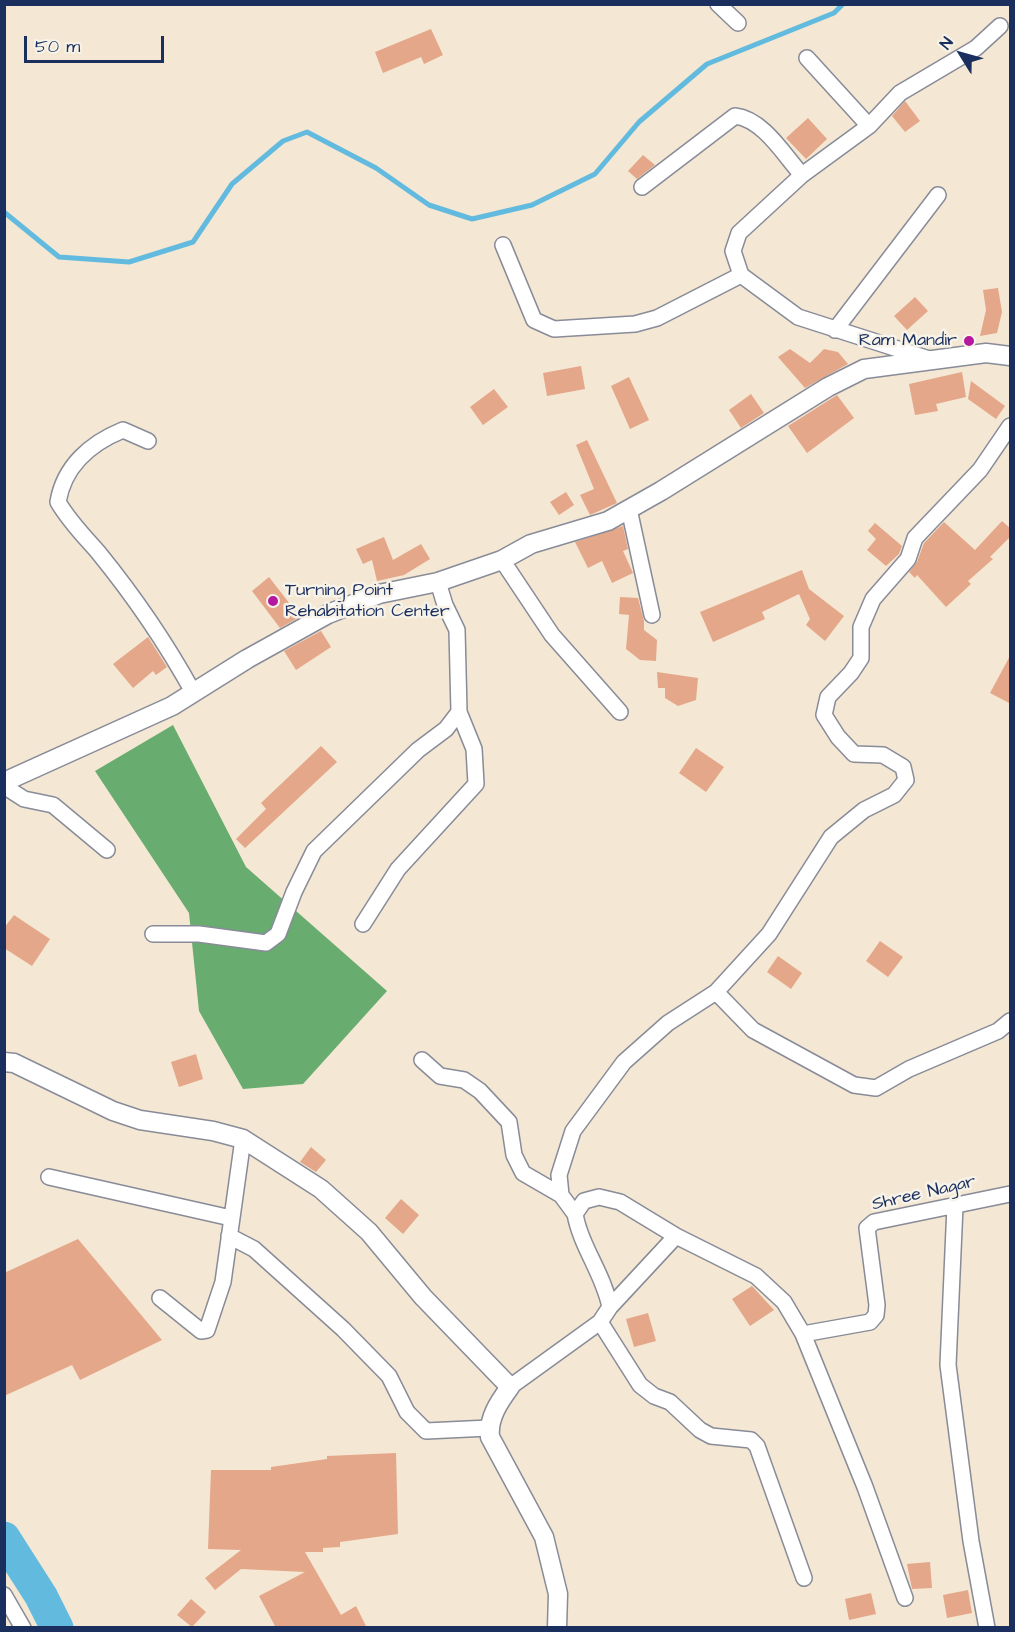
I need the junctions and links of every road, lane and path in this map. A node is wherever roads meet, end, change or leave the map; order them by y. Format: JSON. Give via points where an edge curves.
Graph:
{"nodes":[{"id":1,"x":718,"y":4,"type":"edge"},
{"id":2,"x":738,"y":23,"type":"dead end"},
{"id":3,"x":1000,"y":26,"type":"dead end"},
{"id":4,"x":807,"y":58,"type":"dead end"},
{"id":5,"x":869,"y":126,"type":"junction"},
{"id":6,"x":802,"y":175,"type":"junction"},
{"id":7,"x":642,"y":187,"type":"dead end"},
{"id":8,"x":938,"y":195,"type":"dead end"},
{"id":9,"x":503,"y":245,"type":"dead end"},
{"id":10,"x":741,"y":275,"type":"junction"},
{"id":11,"x":835,"y":330,"type":"junction"},
{"id":12,"x":1011,"y":356,"type":"edge"},
{"id":13,"x":929,"y":359,"type":"junction"},
{"id":14,"x":1011,"y":426,"type":"edge"},
{"id":15,"x":148,"y":441,"type":"dead end"},
{"id":16,"x":629,"y":509,"type":"junction"},
{"id":17,"x":502,"y":560,"type":"junction"},
{"id":18,"x":438,"y":582,"type":"junction"},
{"id":19,"x":652,"y":615,"type":"dead end"},
{"id":20,"x":193,"y":692,"type":"junction"},
{"id":21,"x":459,"y":712,"type":"junction"},
{"id":22,"x":620,"y":712,"type":"dead end"},
{"id":23,"x":4,"y":784,"type":"edge"},
{"id":24,"x":107,"y":850,"type":"dead end"},
{"id":25,"x":363,"y":924,"type":"dead end"},
{"id":26,"x":153,"y":934,"type":"dead end"},
{"id":27,"x":716,"y":992,"type":"junction"},
{"id":28,"x":1011,"y":1021,"type":"edge"},
{"id":29,"x":422,"y":1060,"type":"dead end"},
{"id":30,"x":4,"y":1062,"type":"edge"},
{"id":31,"x":243,"y":1139,"type":"junction"},
{"id":32,"x":49,"y":1177,"type":"dead end"},
{"id":33,"x":1011,"y":1194,"type":"edge"},
{"id":34,"x":561,"y":1195,"type":"junction"},
{"id":35,"x":955,"y":1206,"type":"junction"},
{"id":36,"x":575,"y":1214,"type":"junction"},
{"id":37,"x":231,"y":1218,"type":"junction"},
{"id":38,"x":229,"y":1236,"type":"junction"},
{"id":39,"x":676,"y":1236,"type":"junction"},
{"id":40,"x":160,"y":1298,"type":"dead end"},
{"id":41,"x":610,"y":1307,"type":"junction"},
{"id":42,"x":600,"y":1322,"type":"junction"},
{"id":43,"x":803,"y":1334,"type":"junction"},
{"id":44,"x":510,"y":1387,"type":"junction"},
{"id":45,"x":489,"y":1428,"type":"junction"},
{"id":46,"x":804,"y":1578,"type":"dead end"},
{"id":47,"x":4,"y":1595,"type":"edge"},
{"id":48,"x":905,"y":1598,"type":"dead end"},
{"id":49,"x":23,"y":1628,"type":"edge"},
{"id":50,"x":557,"y":1628,"type":"edge"},
{"id":51,"x":987,"y":1628,"type":"edge"}],
"edges":[{"from":1,"to":2,"type":"street"},
{"from":3,"to":5,"type":"street","via":[[976,48],[900,93]]},
{"from":4,"to":5,"type":"street"},
{"from":5,"to":6,"type":"street"},
{"from":6,"to":7,"type":"street","via":[[762,130],[745,117],[735,116]]},
{"from":6,"to":10,"type":"street","via":[[739,233],[733,251]]},
{"from":8,"to":11,"type":"street"},
{"from":9,"to":10,"type":"street","via":[[534,320],[554,329],[604,327],[657,318]]},
{"from":10,"to":11,"type":"street","via":[[798,317]]},
{"from":11,"to":13,"type":"street"},
{"from":12,"to":13,"type":"street","via":[[986,353]]},
{"from":13,"to":16,"type":"street","via":[[864,369]]},
{"from":14,"to":27,"type":"street","via":[[980,470],[915,538],[908,559],[873,599],[861,627],[861,658],[828,697],[824,716],[838,737],[854,754],[883,755],[903,766],[906,780],[894,795],[864,810],[831,837],[769,934]]},
{"from":15,"to":20,"type":"street","via":[[123,430],[101,439],[80,457],[60,486],[58,502],[170,651]]},
{"from":16,"to":17,"type":"street","via":[[608,521],[531,544]]},
{"from":16,"to":19,"type":"street"},
{"from":17,"to":18,"type":"street"},
{"from":17,"to":22,"type":"street","via":[[552,635]]},
{"from":18,"to":20,"type":"street","via":[[379,594],[328,614]]},
{"from":18,"to":21,"type":"street","via":[[457,630]]},
{"from":20,"to":23,"type":"street","via":[[172,706]]},
{"from":21,"to":25,"type":"street","via":[[474,749],[476,783],[398,869]]},
{"from":21,"to":26,"type":"street","via":[[446,729],[418,750],[314,851],[278,934],[266,943],[199,934]]},
{"from":23,"to":24,"type":"street","via":[[24,799],[53,805]]},
{"from":27,"to":28,"type":"street","via":[[753,1030],[854,1085],[876,1088],[998,1031]]},
{"from":27,"to":34,"type":"street","via":[[668,1023],[624,1062],[573,1131],[559,1175]]},
{"from":29,"to":34,"type":"street","via":[[440,1076],[464,1080],[480,1091],[509,1122],[514,1155],[523,1173]]},
{"from":30,"to":31,"type":"street","via":[[15,1063],[113,1111],[140,1120]]},
{"from":31,"to":37,"type":"street"},
{"from":31,"to":44,"type":"street","via":[[321,1189],[369,1232],[423,1297]]},
{"from":32,"to":37,"type":"street"},
{"from":33,"to":35,"type":"street","name":"Shree Nagar"},
{"from":34,"to":36,"type":"street"},
{"from":35,"to":43,"type":"street","name":"Shree Nagar","via":[[874,1222],[867,1228],[876,1315],[870,1322]]},
{"from":35,"to":51,"type":"street","via":[[948,1365],[971,1541]]},
{"from":36,"to":39,"type":"street","via":[[584,1201],[599,1197],[620,1202]]},
{"from":36,"to":41,"type":"street","via":[[579,1236],[606,1287]]},
{"from":37,"to":38,"type":"street"},
{"from":38,"to":40,"type":"street","via":[[223,1282],[207,1330],[201,1331]]},
{"from":38,"to":45,"type":"street","via":[[254,1249],[343,1329],[389,1376],[407,1412],[426,1431]]},
{"from":39,"to":41,"type":"street"},
{"from":39,"to":43,"type":"street","via":[[756,1276],[783,1302]]},
{"from":41,"to":42,"type":"street"},
{"from":42,"to":44,"type":"street"},
{"from":42,"to":46,"type":"street","via":[[640,1385],[670,1402],[711,1436],[751,1440],[757,1446]]},
{"from":43,"to":48,"type":"street","via":[[865,1486]]},
{"from":44,"to":45,"type":"street"},
{"from":45,"to":50,"type":"street","via":[[502,1463],[522,1492],[544,1538],[558,1594]]},
{"from":47,"to":49,"type":"street"}]}
